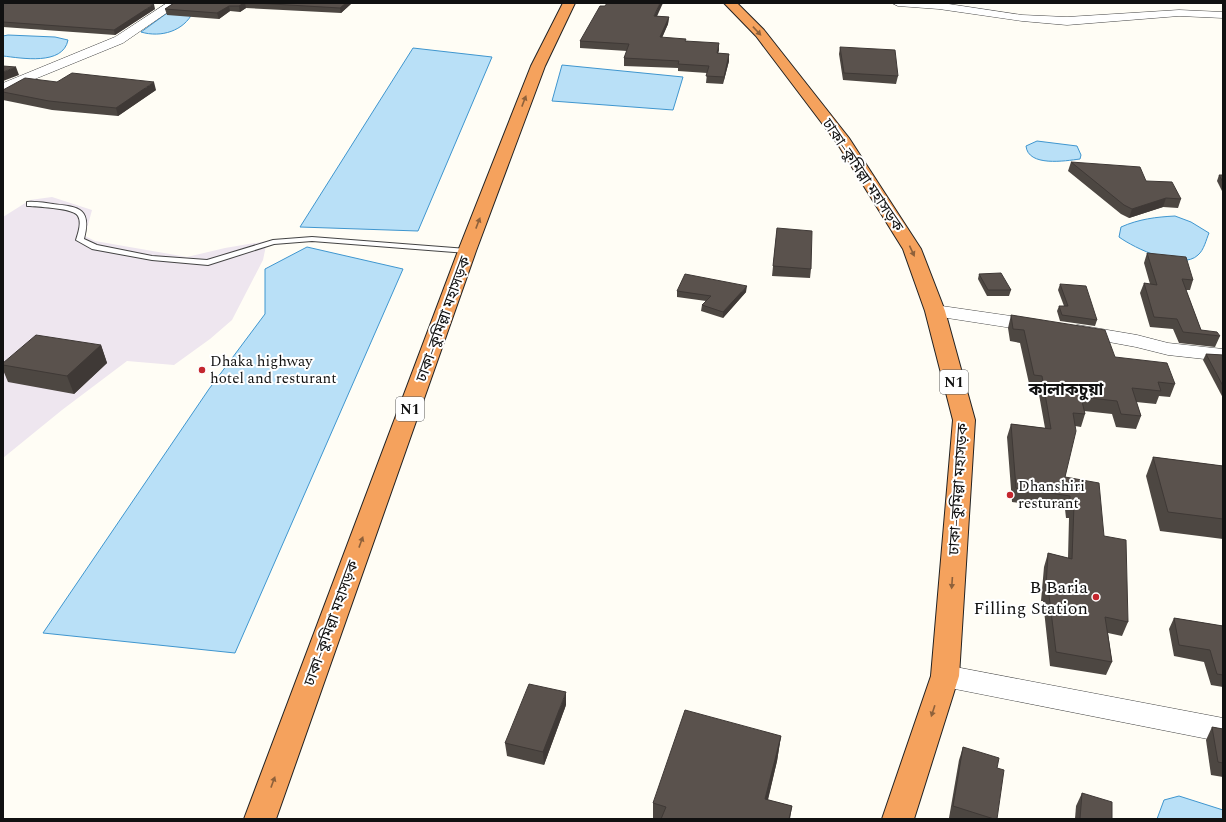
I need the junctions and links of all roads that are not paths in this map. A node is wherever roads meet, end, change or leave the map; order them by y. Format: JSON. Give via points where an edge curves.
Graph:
{"nodes":[{"id":1,"x":175,"y":3,"type":"edge"},
{"id":2,"x":569,"y":3,"type":"edge"},
{"id":3,"x":730,"y":3,"type":"edge"},
{"id":4,"x":898,"y":3,"type":"edge"},
{"id":5,"x":1223,"y":15,"type":"edge"},
{"id":6,"x":3,"y":88,"type":"edge"},
{"id":7,"x":30,"y":204,"type":"dead end"},
{"id":8,"x":468,"y":251,"type":"junction"},
{"id":9,"x":935,"y":311,"type":"junction"},
{"id":10,"x":1223,"y":355,"type":"edge"},
{"id":11,"x":945,"y":676,"type":"junction"},
{"id":12,"x":1223,"y":730,"type":"edge"},
{"id":13,"x":260,"y":819,"type":"edge"},
{"id":14,"x":898,"y":819,"type":"edge"}],
"edges":[{"from":1,"to":6,"type":"street","via":[[119,40]]},
{"from":8,"to":2,"type":"highway","name":"ঢাকা–কুমিল্লা মহাসড়ক","number":"N1","one_way":true,"via":[[538,66]]},
{"from":3,"to":9,"type":"highway","name":"ঢাকা–কুমিল্লা মহাসড়ক","number":"N1","one_way":true,"via":[[760,33],[844,141],[912,249]]},
{"from":4,"to":5,"type":"street","via":[[1067,21],[1179,13]]},
{"from":7,"to":8,"type":"lane","via":[[75,209],[82,215],[84,225],[80,240],[95,247],[152,258],[208,263],[273,242],[312,240]]},
{"from":13,"to":8,"type":"highway","name":"ঢাকা–কুমিল্লা মহাসড়ক","number":"N1","one_way":true},
{"from":9,"to":10,"type":"street","via":[[1130,339],[1168,349]]},
{"from":9,"to":11,"type":"highway","name":"ঢাকা–কুমিল্লা মহাসড়ক","number":"N1","one_way":true,"via":[[964,420]]},
{"from":11,"to":12,"type":"street"},
{"from":11,"to":14,"type":"highway","name":"ঢাকা–কুমিল্লা মহাসড়ক","number":"N1","one_way":true}]}
